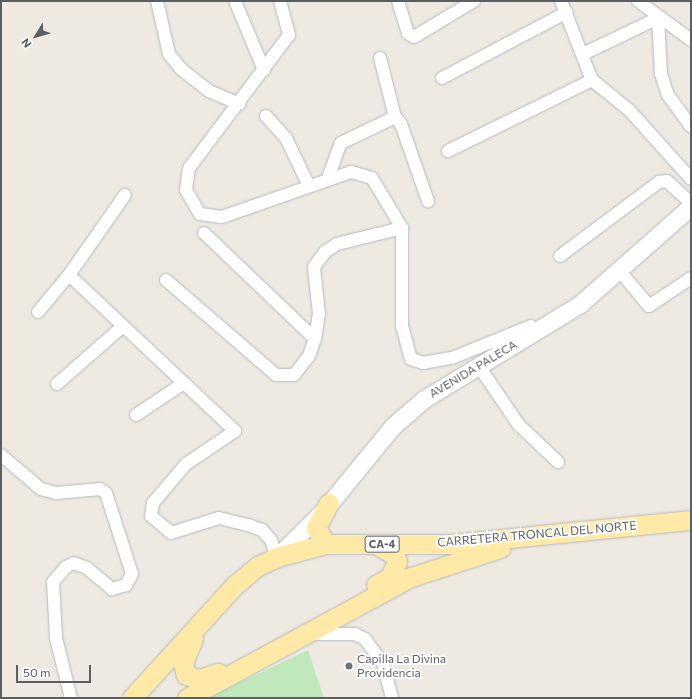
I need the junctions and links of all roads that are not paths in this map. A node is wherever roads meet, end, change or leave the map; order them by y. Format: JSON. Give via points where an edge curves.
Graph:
{"nodes":[{"id":1,"x":156,"y":1,"type":"edge"},
{"id":2,"x":235,"y":1,"type":"edge"},
{"id":3,"x":280,"y":1,"type":"edge"},
{"id":4,"x":398,"y":1,"type":"edge"},
{"id":5,"x":474,"y":1,"type":"edge"},
{"id":6,"x":638,"y":1,"type":"edge"},
{"id":7,"x":564,"y":6,"type":"edge"},
{"id":8,"x":658,"y":18,"type":"junction"},
{"id":9,"x":691,"y":40,"type":"edge"},
{"id":10,"x":583,"y":54,"type":"junction"},
{"id":11,"x":380,"y":58,"type":"dead end"},
{"id":12,"x":264,"y":70,"type":"junction"},
{"id":13,"x":442,"y":78,"type":"dead end"},
{"id":14,"x":592,"y":80,"type":"junction"},
{"id":15,"x":239,"y":104,"type":"junction"},
{"id":16,"x":266,"y":116,"type":"dead end"},
{"id":17,"x":395,"y":117,"type":"junction"},
{"id":18,"x":691,"y":127,"type":"edge"},
{"id":19,"x":448,"y":151,"type":"dead end"},
{"id":20,"x":328,"y":178,"type":"junction"},
{"id":21,"x":691,"y":179,"type":"edge"},
{"id":22,"x":309,"y":186,"type":"junction"},
{"id":23,"x":125,"y":195,"type":"dead end"},
{"id":24,"x":428,"y":202,"type":"dead end"},
{"id":25,"x":691,"y":205,"type":"edge"},
{"id":26,"x":402,"y":228,"type":"junction"},
{"id":27,"x":204,"y":233,"type":"dead end"},
{"id":28,"x":560,"y":256,"type":"dead end"},
{"id":29,"x":619,"y":270,"type":"junction"},
{"id":30,"x":68,"y":275,"type":"junction"},
{"id":31,"x":691,"y":278,"type":"edge"},
{"id":32,"x":166,"y":280,"type":"dead end"},
{"id":33,"x":580,"y":304,"type":"junction"},
{"id":34,"x":38,"y":312,"type":"dead end"},
{"id":35,"x":123,"y":326,"type":"junction"},
{"id":36,"x":315,"y":339,"type":"junction"},
{"id":37,"x":478,"y":365,"type":"junction"},
{"id":38,"x":184,"y":383,"type":"junction"},
{"id":39,"x":57,"y":384,"type":"dead end"},
{"id":40,"x":136,"y":415,"type":"dead end"},
{"id":41,"x":1,"y":455,"type":"edge"},
{"id":42,"x":558,"y":462,"type":"dead end"},
{"id":43,"x":329,"y":504,"type":"junction"},
{"id":44,"x":691,"y":520,"type":"edge"},
{"id":45,"x":691,"y":531,"type":"edge"},
{"id":46,"x":326,"y":544,"type":"junction"},
{"id":47,"x":374,"y":544,"type":"junction"},
{"id":48,"x":277,"y":557,"type":"junction"},
{"id":49,"x":198,"y":626,"type":"junction"},
{"id":50,"x":299,"y":635,"type":"junction"},
{"id":51,"x":269,"y":650,"type":"junction"},
{"id":52,"x":247,"y":664,"type":"junction"},
{"id":53,"x":71,"y":698,"type":"edge"},
{"id":54,"x":132,"y":698,"type":"edge"},
{"id":55,"x":187,"y":698,"type":"edge"},
{"id":56,"x":392,"y":698,"type":"edge"}],
"edges":[{"from":1,"to":15,"type":"street","via":[[169,54],[181,69],[197,83]]},
{"from":2,"to":12,"type":"street","via":[[247,38]]},
{"from":3,"to":12,"type":"street","via":[[289,35]]},
{"from":4,"to":5,"type":"street","via":[[408,33],[414,37]]},
{"from":6,"to":8,"type":"street"},
{"from":7,"to":10,"type":"street"},
{"from":7,"to":13,"type":"street"},
{"from":8,"to":9,"type":"street"},
{"from":8,"to":10,"type":"street"},
{"from":8,"to":18,"type":"street","via":[[661,74],[668,95]]},
{"from":10,"to":14,"type":"street"},
{"from":11,"to":17,"type":"street"},
{"from":12,"to":15,"type":"street"},
{"from":14,"to":19,"type":"street"},
{"from":14,"to":21,"type":"street","via":[[630,111]]},
{"from":15,"to":22,"type":"street","via":[[189,168],[186,190],[200,214],[222,217]]},
{"from":16,"to":22,"type":"street","via":[[286,138]]},
{"from":17,"to":20,"type":"street","via":[[341,142]]},
{"from":17,"to":24,"type":"street","via":[[401,124]]},
{"from":20,"to":22,"type":"street"},
{"from":20,"to":26,"type":"street","via":[[350,172],[372,178]]},
{"from":23,"to":30,"type":"street"},
{"from":25,"to":28,"type":"street","via":[[667,180],[659,182]]},
{"from":25,"to":29,"type":"main road","name":"AVENIDA PALECA"},
{"from":26,"to":33,"type":"street","via":[[402,326],[411,359],[423,363],[452,358]]},
{"from":26,"to":36,"type":"street","via":[[337,244],[325,252],[314,267],[319,314]]},
{"from":27,"to":36,"type":"street"},
{"from":29,"to":31,"type":"street","via":[[649,306]]},
{"from":29,"to":33,"type":"main road","name":"AVENIDA PALECA"},
{"from":30,"to":34,"type":"street"},
{"from":30,"to":35,"type":"street"},
{"from":32,"to":36,"type":"street","via":[[276,375],[294,375],[309,356]]},
{"from":33,"to":37,"type":"main road","name":"AVENIDA PALECA"},
{"from":35,"to":38,"type":"street"},
{"from":35,"to":39,"type":"street"},
{"from":37,"to":42,"type":"street","via":[[519,425]]},
{"from":37,"to":43,"type":"main road","name":"AVENIDA PALECA","via":[[424,398],[393,426]]},
{"from":38,"to":40,"type":"street"},
{"from":38,"to":48,"type":"street","via":[[236,430],[186,464],[153,503],[151,516],[171,533],[219,518],[248,525],[262,530],[271,540]]},
{"from":41,"to":53,"type":"street","via":[[41,489],[56,493],[100,489],[106,493],[132,574],[126,585],[112,589],[87,568],[74,563],[66,567],[53,582],[56,638]]},
{"from":43,"to":46,"type":"main road","via":[[316,528]]},
{"from":43,"to":48,"type":"main road","name":"AVENIDA PALECA"},
{"from":44,"to":47,"type":"main road","name":"CARRETERA TRONCAL DEL NORTE","number":"CA-4","via":[[450,544]]},
{"from":45,"to":50,"type":"main road","name":"CARRETERA TRONCAL DEL NORTE","via":[[561,540],[468,556],[411,577]]},
{"from":46,"to":47,"type":"main road","name":"CARRETERA TRONCAL DEL NORTE","number":"CA-4"},
{"from":46,"to":48,"type":"main road","name":"CARRETERA TRONCAL DEL NORTE","number":"CA-4"},
{"from":47,"to":51,"type":"main road","via":[[395,555],[396,567],[390,577],[314,620]]},
{"from":48,"to":49,"type":"main road","name":"CARRETERA TRONCAL DEL NORTE","number":"CA-4","via":[[249,572]]},
{"from":49,"to":52,"type":"main road","via":[[183,663],[189,678],[199,679]]},
{"from":49,"to":54,"type":"main road","name":"CARRETERA TRONCAL DEL NORTE","number":"CA-4"},
{"from":50,"to":51,"type":"main road","name":"CARRETERA TRONCAL DEL NORTE"},
{"from":50,"to":56,"type":"street","via":[[355,634],[365,639],[383,664]]},
{"from":51,"to":52,"type":"main road","name":"CARRETERA TRONCAL DEL NORTE"},
{"from":52,"to":55,"type":"main road","name":"CARRETERA TRONCAL DEL NORTE"}]}
